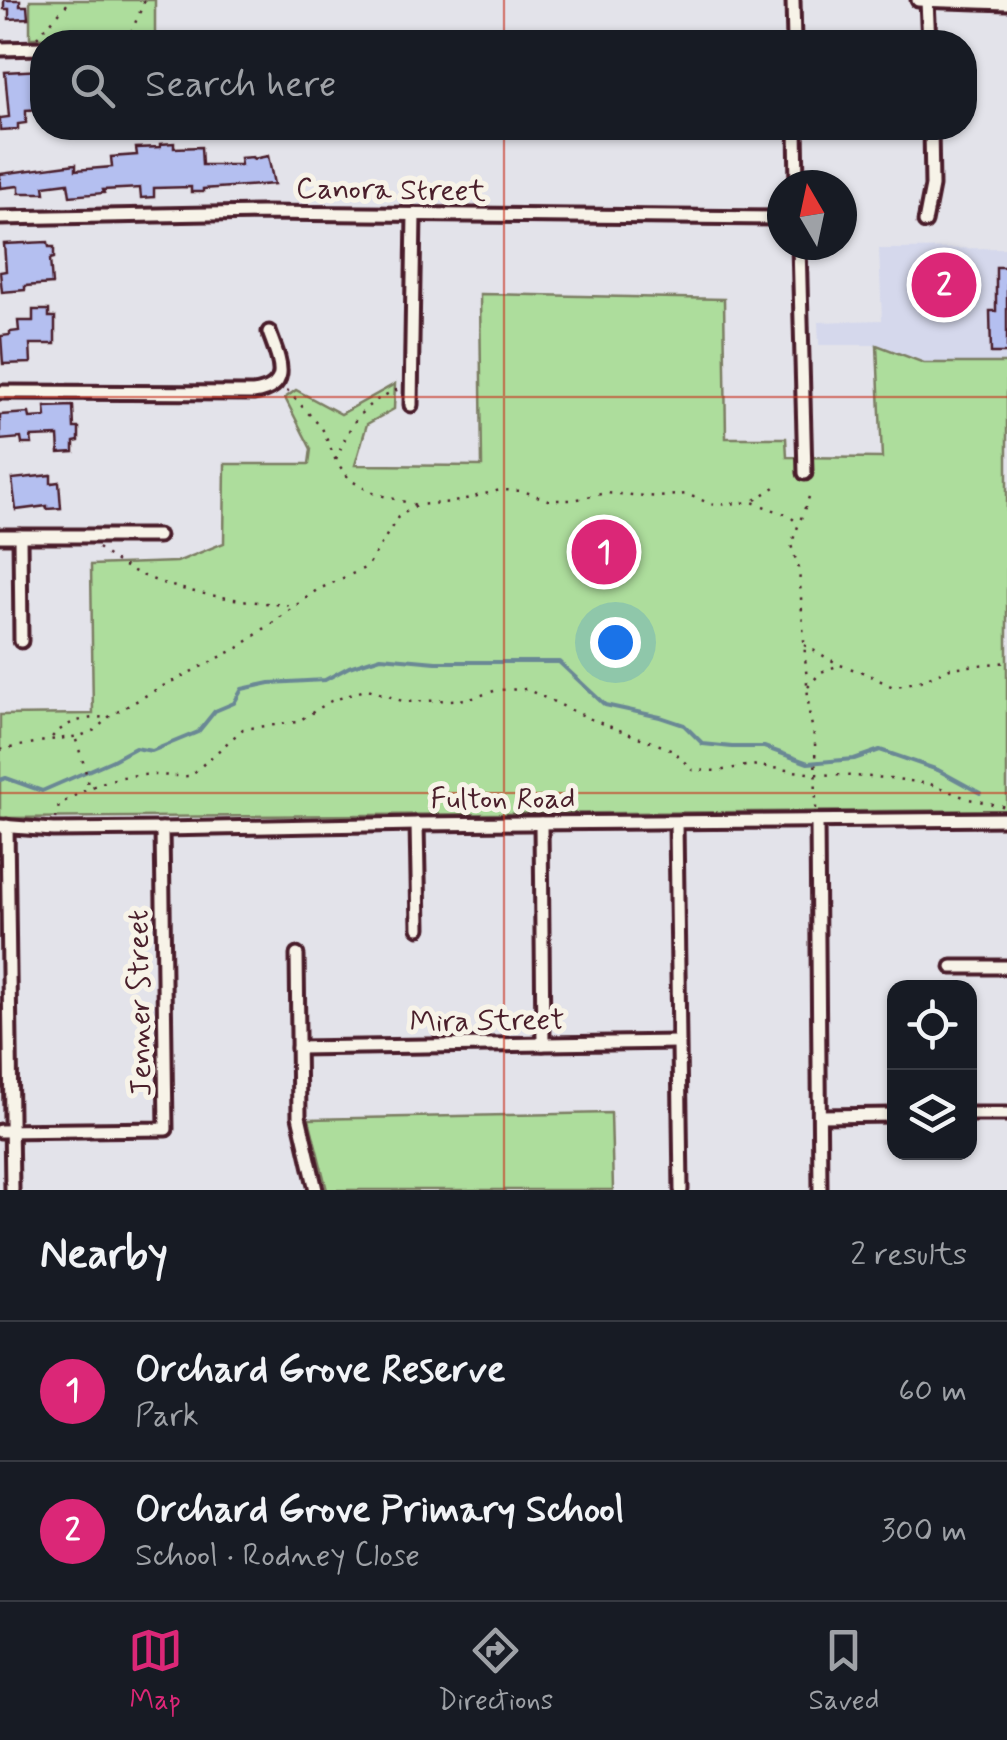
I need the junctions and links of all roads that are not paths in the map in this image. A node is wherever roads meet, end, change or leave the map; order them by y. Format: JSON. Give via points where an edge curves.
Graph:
{"nodes":[{"id":1,"x":793,"y":0,"type":"edge"},
{"id":2,"x":923,"y":0,"type":"edge"},
{"id":3,"x":1007,"y":3,"type":"edge"},
{"id":4,"x":794,"y":30,"type":"edge"},
{"id":5,"x":927,"y":30,"type":"edge"},
{"id":6,"x":0,"y":49,"type":"edge"},
{"id":7,"x":30,"y":49,"type":"edge"},
{"id":8,"x":796,"y":140,"type":"edge"},
{"id":9,"x":931,"y":140,"type":"edge"},
{"id":10,"x":797,"y":170,"type":"edge"},
{"id":11,"x":414,"y":214,"type":"junction"},
{"id":12,"x":0,"y":218,"type":"edge"},
{"id":13,"x":767,"y":218,"type":"edge"},
{"id":14,"x":925,"y":222,"type":"dead end"},
{"id":15,"x":799,"y":260,"type":"edge"},
{"id":16,"x":269,"y":332,"type":"dead end"},
{"id":17,"x":0,"y":392,"type":"edge"},
{"id":18,"x":412,"y":406,"type":"dead end"},
{"id":19,"x":805,"y":473,"type":"dead end"},
{"id":20,"x":0,"y":536,"type":"edge"},
{"id":21,"x":20,"y":536,"type":"junction"},
{"id":22,"x":158,"y":536,"type":"dead end"},
{"id":23,"x":22,"y":641,"type":"dead end"},
{"id":24,"x":1007,"y":819,"type":"edge"},
{"id":25,"x":817,"y":820,"type":"junction"},
{"id":26,"x":676,"y":822,"type":"junction"},
{"id":27,"x":540,"y":823,"type":"junction"},
{"id":28,"x":416,"y":824,"type":"junction"},
{"id":29,"x":4,"y":826,"type":"edge"},
{"id":30,"x":162,"y":829,"type":"junction"},
{"id":31,"x":418,"y":928,"type":"dead end"},
{"id":32,"x":297,"y":955,"type":"dead end"},
{"id":33,"x":952,"y":967,"type":"dead end"},
{"id":34,"x":1007,"y":967,"type":"edge"},
{"id":35,"x":677,"y":1042,"type":"junction"},
{"id":36,"x":543,"y":1044,"type":"junction"},
{"id":37,"x":298,"y":1048,"type":"junction"},
{"id":38,"x":977,"y":1114,"type":"edge"},
{"id":39,"x":1007,"y":1114,"type":"edge"},
{"id":40,"x":887,"y":1115,"type":"edge"},
{"id":41,"x":820,"y":1116,"type":"junction"},
{"id":42,"x":5,"y":1131,"type":"edge"},
{"id":43,"x":12,"y":1190,"type":"edge"},
{"id":44,"x":316,"y":1190,"type":"edge"},
{"id":45,"x":681,"y":1190,"type":"edge"},
{"id":46,"x":820,"y":1190,"type":"edge"}],
"edges":[{"from":1,"to":4,"type":"street"},
{"from":2,"to":3,"type":"street"},
{"from":2,"to":5,"type":"street"},
{"from":6,"to":7,"type":"street"},
{"from":8,"to":10,"type":"street"},
{"from":9,"to":14,"type":"street"},
{"from":11,"to":12,"type":"street","name":"Canora Street"},
{"from":11,"to":13,"type":"street","name":"Canora Street"},
{"from":11,"to":18,"type":"street"},
{"from":15,"to":19,"type":"street"},
{"from":16,"to":17,"type":"street","via":[[281,372],[269,390]]},
{"from":20,"to":21,"type":"street"},
{"from":21,"to":22,"type":"street"},
{"from":21,"to":23,"type":"street"},
{"from":24,"to":25,"type":"street","name":"Fulton Road"},
{"from":25,"to":26,"type":"street","name":"Fulton Road"},
{"from":25,"to":41,"type":"street"},
{"from":26,"to":27,"type":"street","name":"Fulton Road"},
{"from":26,"to":35,"type":"street"},
{"from":27,"to":28,"type":"street","name":"Fulton Road"},
{"from":27,"to":36,"type":"street"},
{"from":28,"to":30,"type":"street","name":"Fulton Road"},
{"from":28,"to":31,"type":"street"},
{"from":29,"to":30,"type":"street","name":"Fulton Road"},
{"from":29,"to":42,"type":"street"},
{"from":30,"to":42,"type":"street","name":"Jenner Street","via":[[166,1129]]},
{"from":32,"to":37,"type":"street"},
{"from":33,"to":34,"type":"street"},
{"from":35,"to":36,"type":"street","name":"Mira Street"},
{"from":35,"to":45,"type":"street"},
{"from":36,"to":37,"type":"street","name":"Mira Street"},
{"from":37,"to":44,"type":"street","via":[[300,1116]]},
{"from":38,"to":39,"type":"street"},
{"from":40,"to":41,"type":"street"},
{"from":41,"to":46,"type":"street"},
{"from":42,"to":43,"type":"street"}]}
